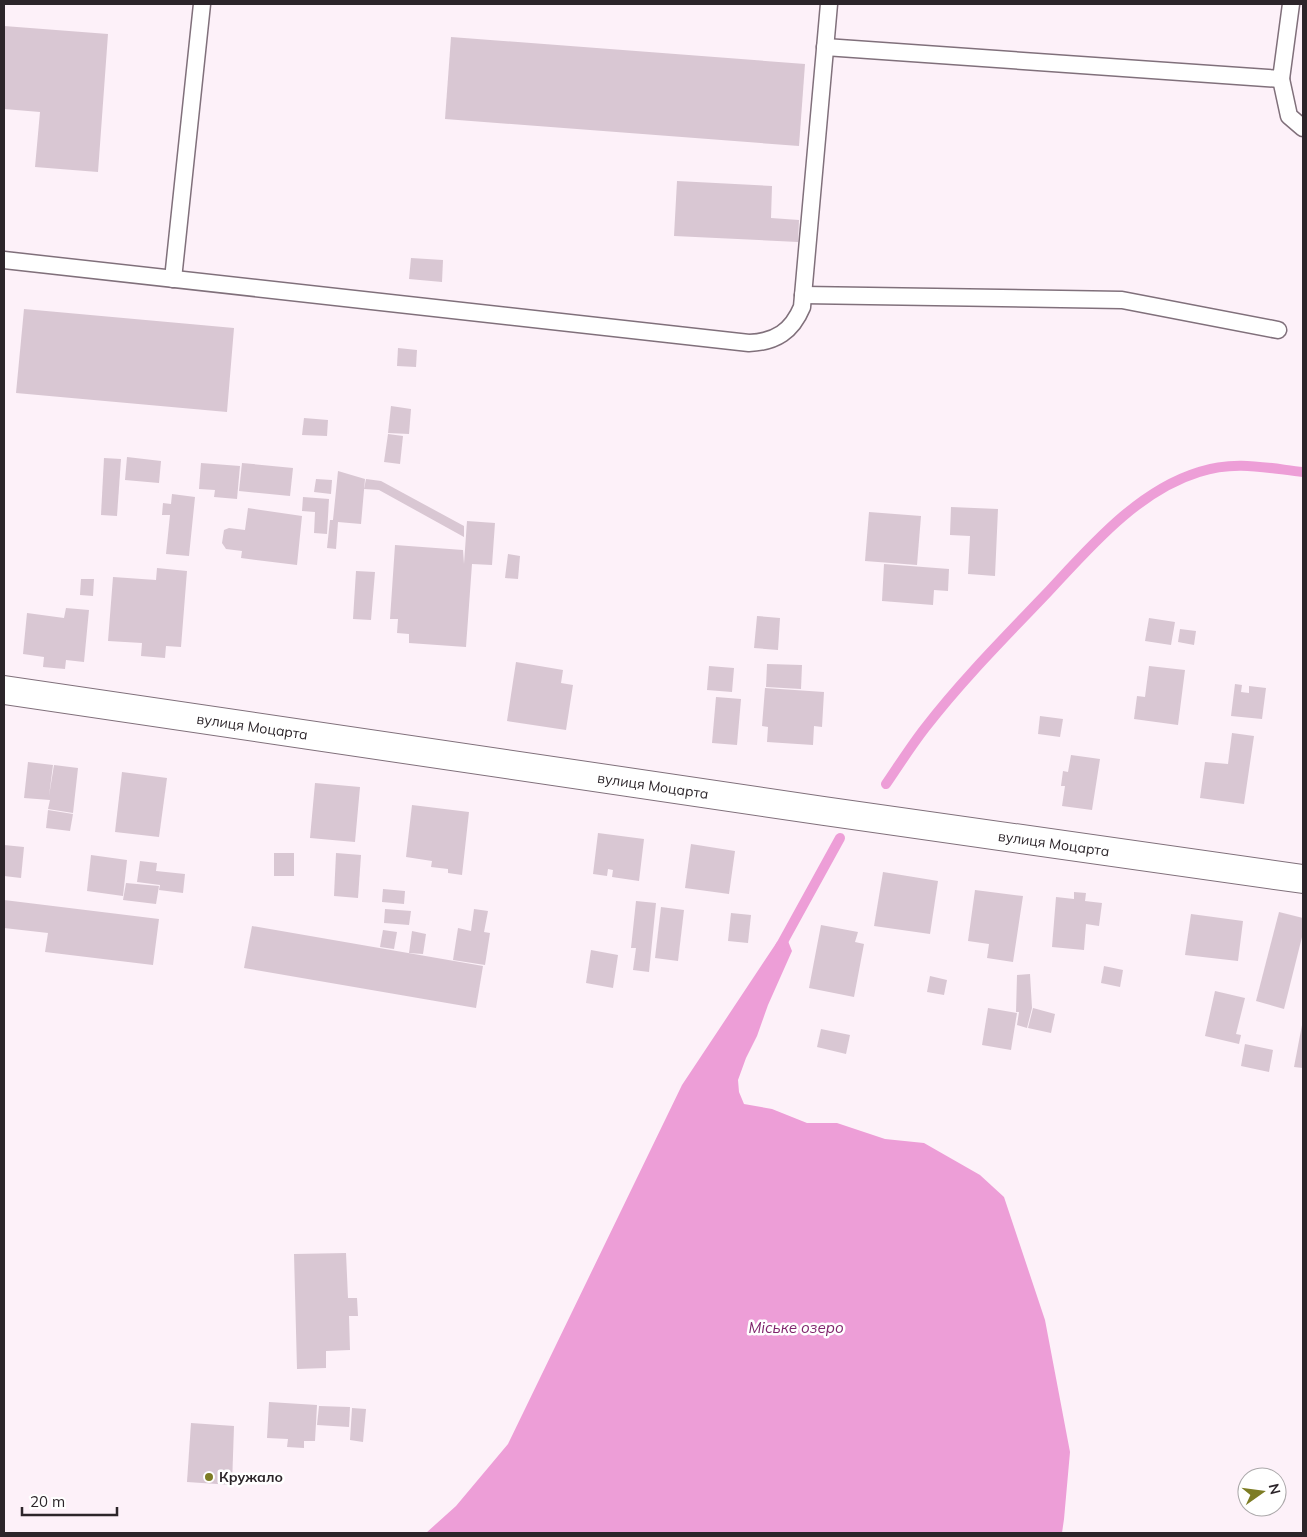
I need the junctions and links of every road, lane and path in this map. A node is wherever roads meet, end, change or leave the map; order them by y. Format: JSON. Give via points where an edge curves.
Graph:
{"nodes":[{"id":1,"x":202,"y":4,"type":"edge"},
{"id":2,"x":829,"y":4,"type":"edge"},
{"id":3,"x":1291,"y":4,"type":"edge"},
{"id":4,"x":825,"y":47,"type":"junction"},
{"id":5,"x":1281,"y":78,"type":"junction"},
{"id":6,"x":1303,"y":128,"type":"edge"},
{"id":7,"x":4,"y":260,"type":"edge"},
{"id":8,"x":173,"y":278,"type":"junction"},
{"id":9,"x":803,"y":295,"type":"junction"},
{"id":10,"x":1278,"y":330,"type":"dead end"},
{"id":11,"x":4,"y":690,"type":"edge"},
{"id":12,"x":1303,"y":879,"type":"edge"}],
"edges":[{"from":1,"to":8,"type":"lane"},
{"from":2,"to":4,"type":"lane"},
{"from":3,"to":5,"type":"lane"},
{"from":4,"to":5,"type":"lane"},
{"from":4,"to":9,"type":"lane"},
{"from":5,"to":6,"type":"lane","via":[[1289,116]]},
{"from":7,"to":8,"type":"lane"},
{"from":8,"to":9,"type":"lane","via":[[749,343],[772,340],[787,331],[802,307]]},
{"from":9,"to":10,"type":"lane","via":[[1122,300]]},
{"from":11,"to":12,"type":"street","name":"вулиця Моцарта"}]}
